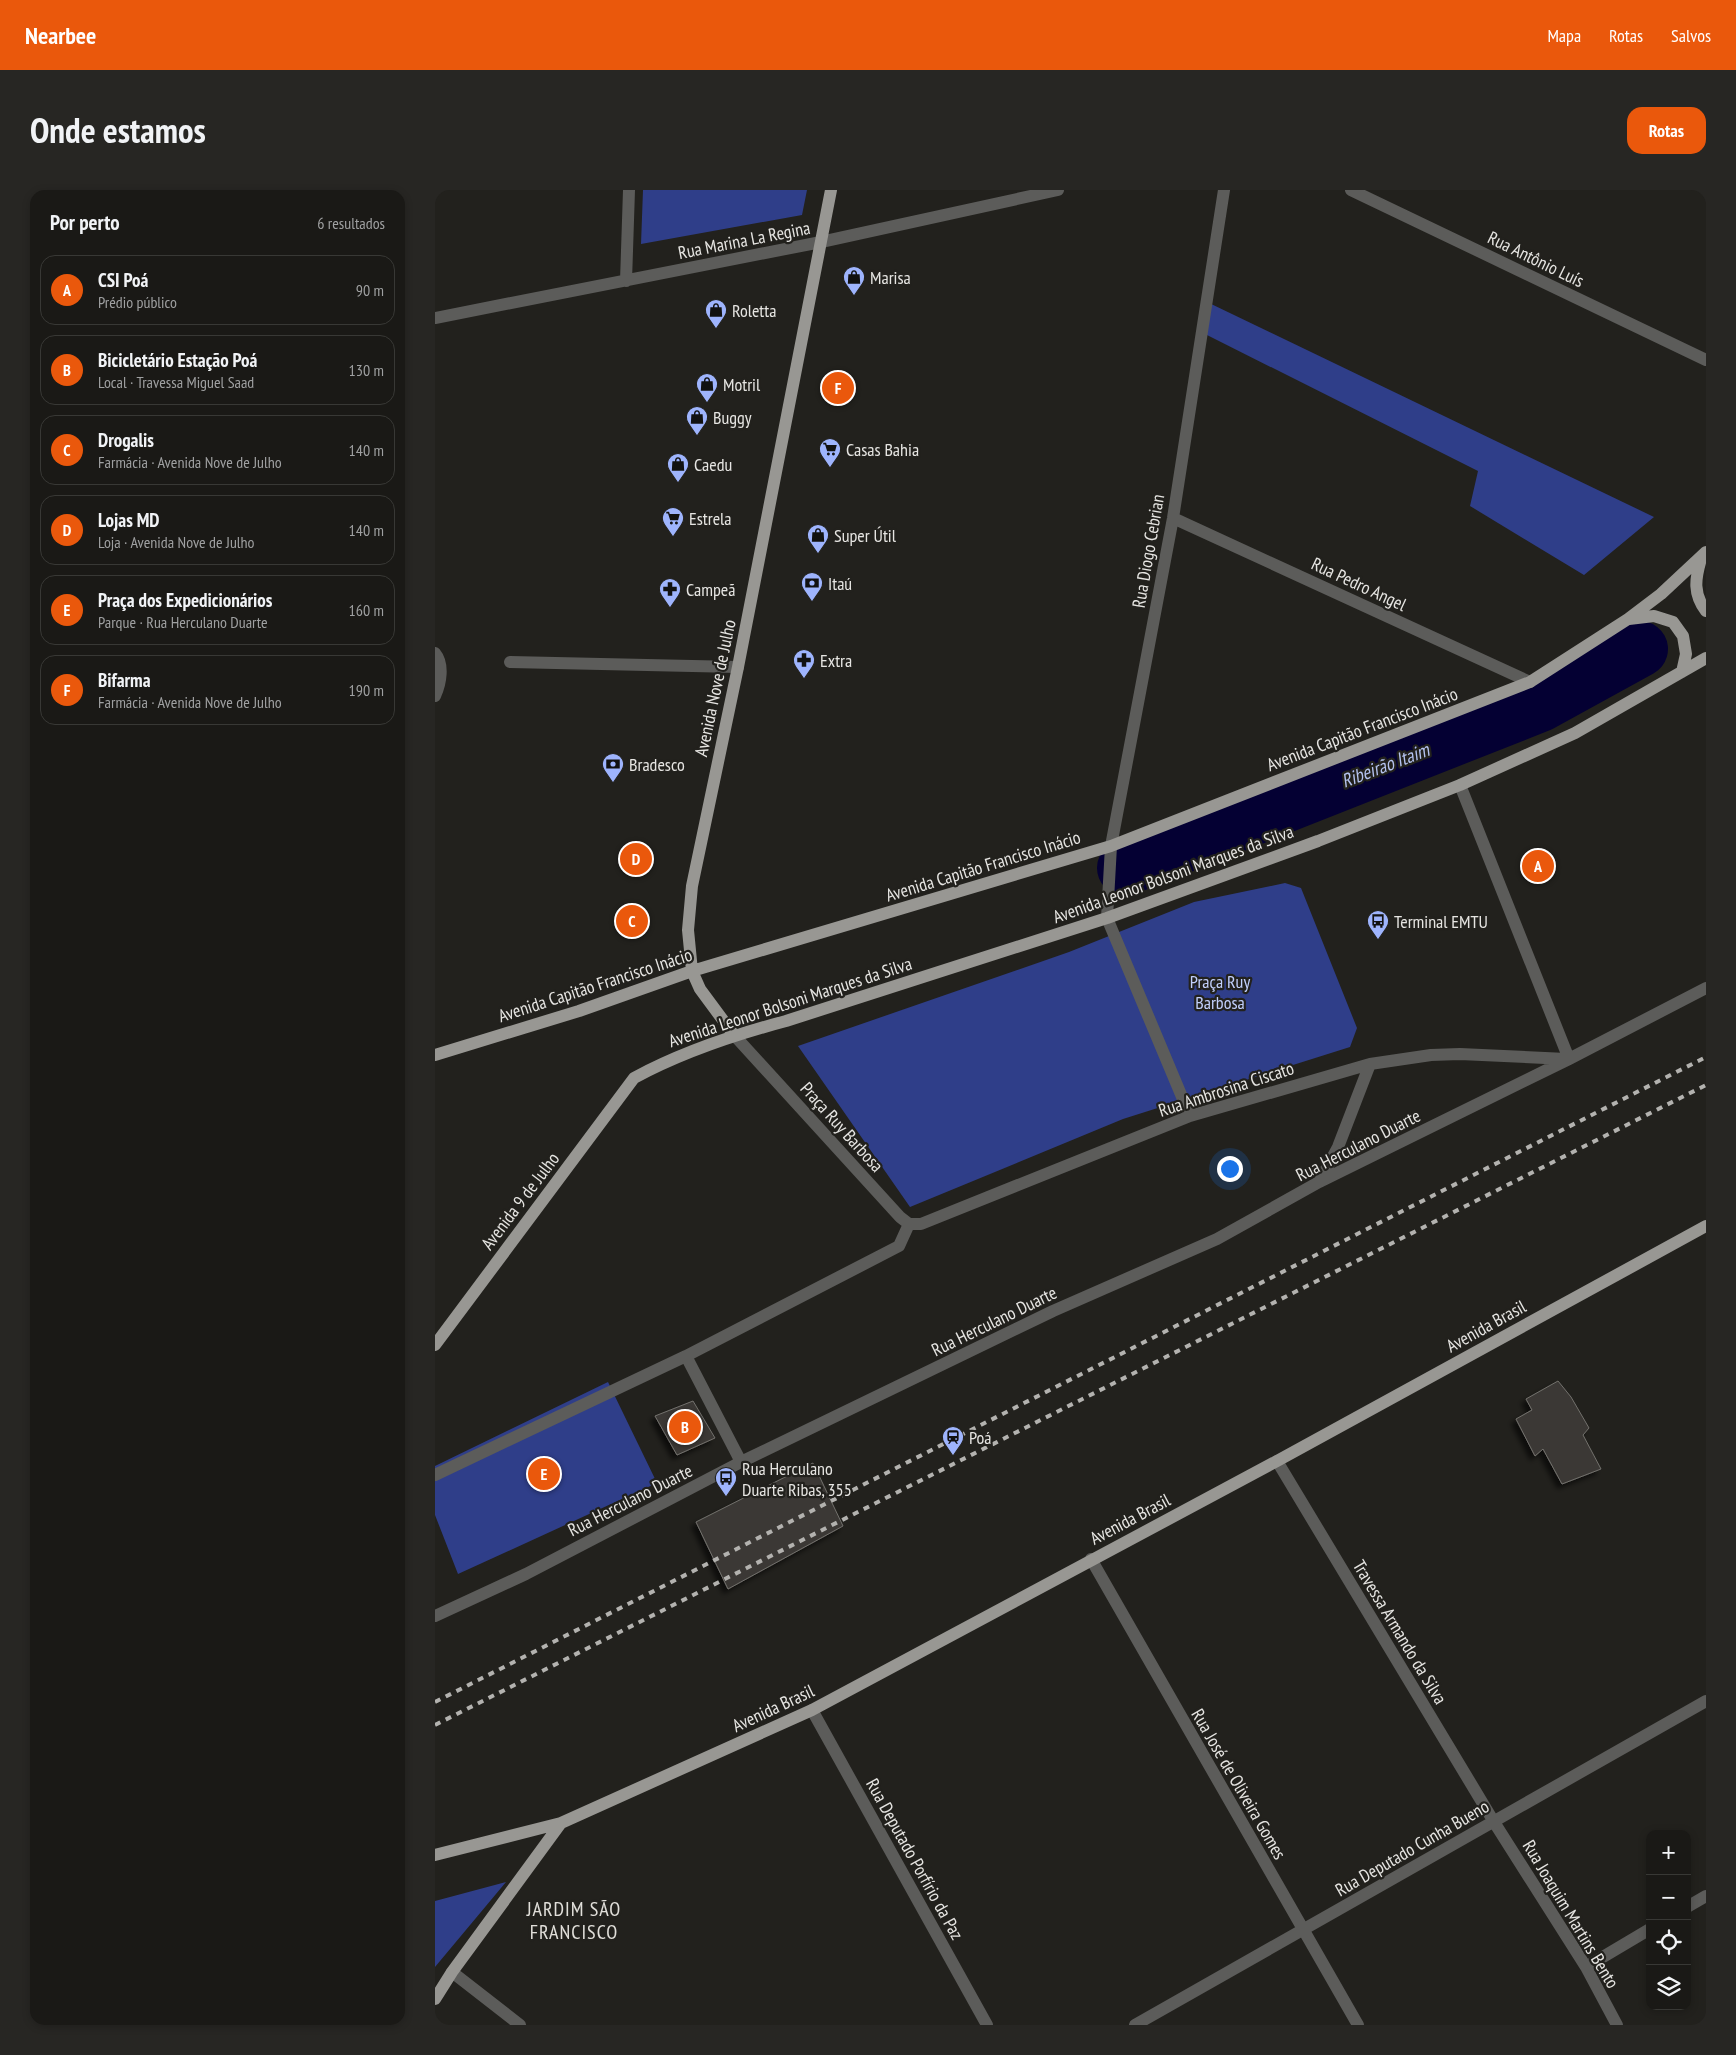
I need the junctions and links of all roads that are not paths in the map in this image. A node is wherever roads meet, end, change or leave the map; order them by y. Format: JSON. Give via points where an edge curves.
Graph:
{"nodes":[{"id":1,"x":629,"y":190,"type":"edge"},
{"id":2,"x":831,"y":190,"type":"edge"},
{"id":3,"x":1058,"y":190,"type":"edge"},
{"id":4,"x":1225,"y":190,"type":"edge"},
{"id":5,"x":1351,"y":190,"type":"edge"},
{"id":6,"x":821,"y":242,"type":"junction"},
{"id":7,"x":626,"y":281,"type":"junction"},
{"id":8,"x":435,"y":318,"type":"edge"},
{"id":9,"x":1706,"y":360,"type":"edge"},
{"id":10,"x":1173,"y":518,"type":"junction"},
{"id":11,"x":1704,"y":555,"type":"edge"},
{"id":12,"x":1706,"y":611,"type":"edge"},
{"id":13,"x":1628,"y":619,"type":"junction"},
{"id":14,"x":435,"y":653,"type":"edge"},
{"id":15,"x":1706,"y":658,"type":"edge"},
{"id":16,"x":510,"y":662,"type":"dead end"},
{"id":17,"x":738,"y":667,"type":"junction"},
{"id":18,"x":1682,"y":672,"type":"junction"},
{"id":19,"x":1530,"y":682,"type":"junction"},
{"id":20,"x":435,"y":696,"type":"edge"},
{"id":21,"x":1460,"y":785,"type":"junction"},
{"id":22,"x":1111,"y":846,"type":"junction"},
{"id":23,"x":1107,"y":918,"type":"junction"},
{"id":24,"x":692,"y":971,"type":"junction"},
{"id":25,"x":1706,"y":988,"type":"edge"},
{"id":26,"x":734,"y":1035,"type":"junction"},
{"id":27,"x":435,"y":1055,"type":"edge"},
{"id":28,"x":1569,"y":1059,"type":"junction"},
{"id":29,"x":1371,"y":1064,"type":"junction"},
{"id":30,"x":634,"y":1078,"type":"joint"},
{"id":31,"x":1190,"y":1116,"type":"junction"},
{"id":32,"x":1319,"y":1182,"type":"junction"},
{"id":33,"x":909,"y":1224,"type":"junction"},
{"id":34,"x":1706,"y":1226,"type":"edge"},
{"id":35,"x":435,"y":1345,"type":"edge"},
{"id":36,"x":686,"y":1356,"type":"junction"},
{"id":37,"x":1277,"y":1460,"type":"junction"},
{"id":38,"x":741,"y":1462,"type":"junction"},
{"id":39,"x":435,"y":1475,"type":"edge"},
{"id":40,"x":1091,"y":1559,"type":"junction"},
{"id":41,"x":435,"y":1616,"type":"edge"},
{"id":42,"x":1706,"y":1701,"type":"edge"},
{"id":43,"x":813,"y":1710,"type":"junction"},
{"id":44,"x":1494,"y":1822,"type":"junction"},
{"id":45,"x":561,"y":1823,"type":"junction"},
{"id":46,"x":435,"y":1855,"type":"edge"},
{"id":47,"x":1706,"y":1896,"type":"edge"},
{"id":48,"x":1691,"y":1905,"type":"edge"},
{"id":49,"x":1303,"y":1930,"type":"junction"},
{"id":50,"x":1646,"y":1931,"type":"edge"},
{"id":51,"x":1586,"y":1967,"type":"junction"},
{"id":52,"x":452,"y":1972,"type":"junction"},
{"id":53,"x":435,"y":1999,"type":"edge"},
{"id":54,"x":521,"y":2025,"type":"edge"},
{"id":55,"x":987,"y":2025,"type":"edge"},
{"id":56,"x":1135,"y":2025,"type":"edge"},
{"id":57,"x":1358,"y":2025,"type":"edge"},
{"id":58,"x":1617,"y":2025,"type":"edge"}],
"edges":[{"from":1,"to":7,"type":"street"},
{"from":2,"to":6,"type":"main road","name":"Avenida Nove de Julho"},
{"from":3,"to":6,"type":"street","name":"Rua Marina La Regina"},
{"from":4,"to":10,"type":"street","name":"Rua Diogo Cebrian"},
{"from":5,"to":9,"type":"street","name":"Rua Antônio Luís"},
{"from":6,"to":7,"type":"street","name":"Rua Marina La Regina"},
{"from":6,"to":17,"type":"main road","name":"Avenida Nove de Julho"},
{"from":7,"to":8,"type":"street","name":"Rua Marina La Regina"},
{"from":10,"to":19,"type":"street","name":"Rua Pedro Angel"},
{"from":10,"to":22,"type":"street","name":"Rua Diogo Cebrian"},
{"from":11,"to":12,"type":"main road","via":[[1695,588]]},
{"from":11,"to":13,"type":"main road"},
{"from":13,"to":18,"type":"main road","via":[[1654,616],[1673,622],[1683,636],[1686,654]]},
{"from":13,"to":19,"type":"main road"},
{"from":14,"to":20,"type":"street","via":[[441,662],[439,688]]},
{"from":15,"to":18,"type":"main road","name":"Avenida Leonor Bolsoni Marques da Silva"},
{"from":16,"to":17,"type":"street"},
{"from":17,"to":24,"type":"main road","name":"Avenida Nove de Julho","via":[[692,886],[688,930]]},
{"from":18,"to":21,"type":"main road","name":"Avenida Leonor Bolsoni Marques da Silva","via":[[1575,733]]},
{"from":19,"to":22,"type":"main road","name":"Avenida Capitão Francisco Inácio"},
{"from":21,"to":23,"type":"main road","name":"Avenida Leonor Bolsoni Marques da Silva"},
{"from":21,"to":28,"type":"street"},
{"from":22,"to":23,"type":"street","name":"Rua Diogo Cebrian"},
{"from":22,"to":24,"type":"main road","name":"Avenida Capitão Francisco Inácio"},
{"from":23,"to":26,"type":"main road","name":"Avenida Leonor Bolsoni Marques da Silva"},
{"from":23,"to":31,"type":"street"},
{"from":24,"to":26,"type":"main road","name":"Avenida Nove de Julho","via":[[699,989]]},
{"from":24,"to":27,"type":"main road","name":"Avenida Capitão Francisco Inácio","via":[[579,1012]]},
{"from":25,"to":28,"type":"street","name":"Rua Herculano Duarte"},
{"from":26,"to":30,"type":"main road","name":"Avenida Leonor Bolsoni Marques da Silva","via":[[667,1060]]},
{"from":26,"to":33,"type":"street","name":"Praça Ruy Barbosa"},
{"from":28,"to":29,"type":"street","name":"Rua Ambrosina Ciscato","via":[[1431,1055]]},
{"from":28,"to":32,"type":"street","name":"Rua Herculano Duarte"},
{"from":29,"to":31,"type":"street","name":"Rua Ambrosina Ciscato"},
{"from":29,"to":32,"type":"street","via":[[1338,1147]]},
{"from":30,"to":35,"type":"main road","name":"Avenida 9 de Julho"},
{"from":31,"to":33,"type":"street","name":"Rua Ambrosina Ciscato","via":[[921,1224]]},
{"from":32,"to":38,"type":"street","name":"Rua Herculano Duarte","via":[[1217,1239],[1053,1311]]},
{"from":33,"to":36,"type":"street","via":[[899,1246]]},
{"from":34,"to":37,"type":"main road","name":"Avenida Brasil"},
{"from":36,"to":38,"type":"street"},
{"from":36,"to":39,"type":"street"},
{"from":37,"to":40,"type":"main road","name":"Avenida Brasil"},
{"from":37,"to":44,"type":"street","name":"Travessa Armando da Silva"},
{"from":38,"to":41,"type":"street","name":"Rua Herculano Duarte","via":[[526,1574]]},
{"from":40,"to":43,"type":"main road","name":"Avenida Brasil"},
{"from":40,"to":49,"type":"street","name":"Rua José de Oliveira Gomes"},
{"from":42,"to":44,"type":"street","name":"Rua Deputado Cunha Bueno"},
{"from":43,"to":45,"type":"main road","name":"Avenida Brasil"},
{"from":43,"to":55,"type":"street","name":"Rua Deputado Porfírio da Paz"},
{"from":44,"to":49,"type":"street","name":"Rua Deputado Cunha Bueno"},
{"from":44,"to":51,"type":"street","name":"Rua Joaquim Martins Bento"},
{"from":45,"to":46,"type":"main road","name":"Avenida Brasil"},
{"from":45,"to":52,"type":"main road"},
{"from":47,"to":48,"type":"street"},
{"from":49,"to":56,"type":"street","name":"Rua Deputado Cunha Bueno"},
{"from":49,"to":57,"type":"street","name":"Rua José de Oliveira Gomes"},
{"from":50,"to":51,"type":"street"},
{"from":51,"to":58,"type":"street","name":"Rua Joaquim Martins Bento"},
{"from":52,"to":53,"type":"main road"},
{"from":52,"to":54,"type":"street"}]}
